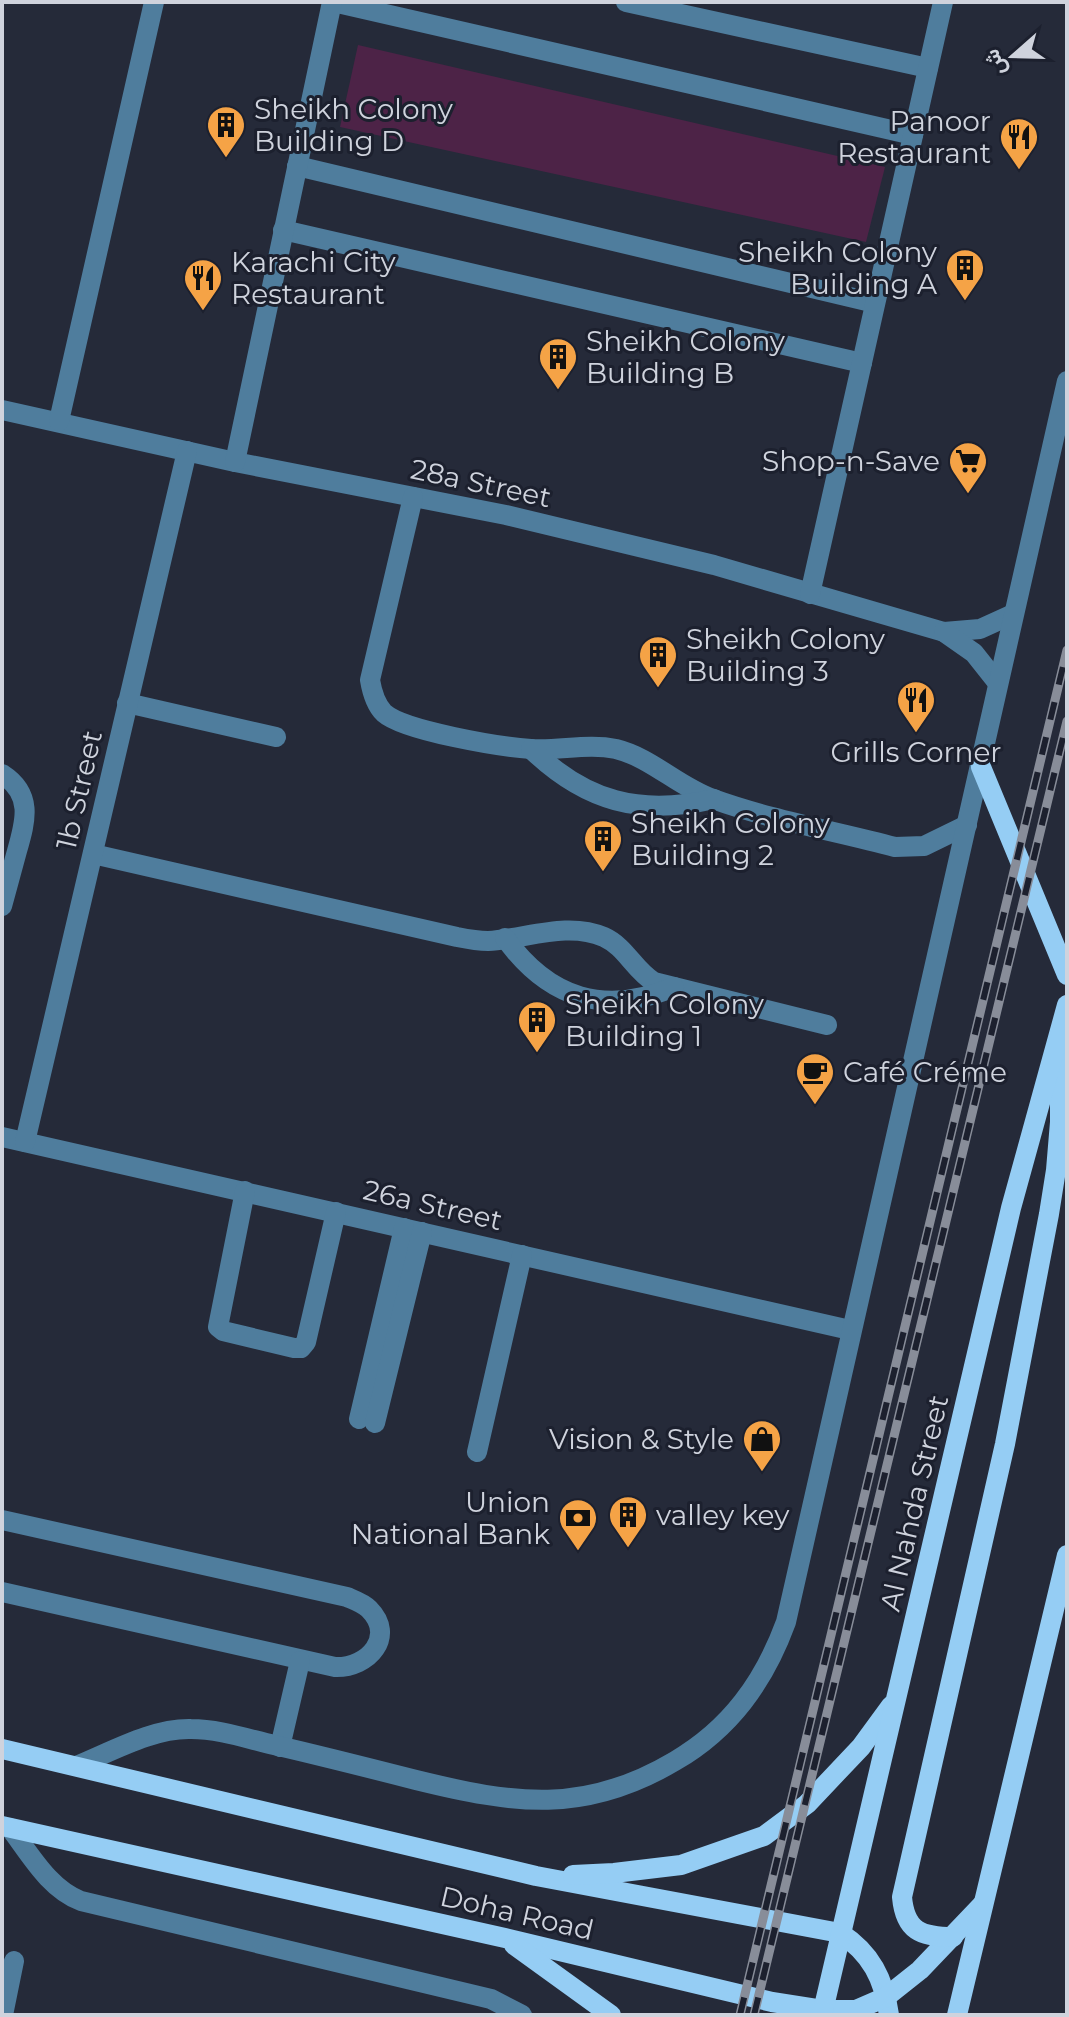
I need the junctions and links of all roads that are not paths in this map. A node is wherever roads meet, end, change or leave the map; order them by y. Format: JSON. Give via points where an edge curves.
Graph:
{"nodes":[{"id":1,"x":154,"y":2,"type":"edge"},
{"id":2,"x":332,"y":2,"type":"edge"},
{"id":3,"x":626,"y":2,"type":"edge"},
{"id":4,"x":943,"y":2,"type":"edge"},
{"id":5,"x":928,"y":68,"type":"junction"},
{"id":6,"x":913,"y":135,"type":"junction"},
{"id":7,"x":297,"y":166,"type":"junction"},
{"id":8,"x":283,"y":230,"type":"junction"},
{"id":9,"x":875,"y":303,"type":"junction"},
{"id":10,"x":862,"y":363,"type":"junction"},
{"id":11,"x":1067,"y":381,"type":"edge"},
{"id":12,"x":2,"y":410,"type":"edge"},
{"id":13,"x":59,"y":421,"type":"junction"},
{"id":14,"x":187,"y":451,"type":"junction"},
{"id":15,"x":235,"y":462,"type":"junction"},
{"id":16,"x":413,"y":497,"type":"junction"},
{"id":17,"x":810,"y":594,"type":"junction"},
{"id":18,"x":1013,"y":614,"type":"junction"},
{"id":19,"x":944,"y":632,"type":"junction"},
{"id":20,"x":997,"y":682,"type":"junction"},
{"id":21,"x":127,"y":703,"type":"junction"},
{"id":22,"x":276,"y":737,"type":"dead end"},
{"id":23,"x":531,"y":749,"type":"junction"},
{"id":24,"x":981,"y":767,"type":"junction"},
{"id":25,"x":2,"y":774,"type":"edge"},
{"id":26,"x":714,"y":799,"type":"junction"},
{"id":27,"x":967,"y":825,"type":"junction"},
{"id":28,"x":93,"y":854,"type":"junction"},
{"id":29,"x":2,"y":906,"type":"edge"},
{"id":30,"x":505,"y":938,"type":"junction"},
{"id":31,"x":1067,"y":975,"type":"edge"},
{"id":32,"x":674,"y":987,"type":"junction"},
{"id":33,"x":1067,"y":1005,"type":"edge"},
{"id":34,"x":827,"y":1025,"type":"dead end"},
{"id":35,"x":1059,"y":1032,"type":"junction"},
{"id":36,"x":2,"y":1137,"type":"edge"},
{"id":37,"x":25,"y":1142,"type":"junction"},
{"id":38,"x":245,"y":1191,"type":"junction"},
{"id":39,"x":336,"y":1212,"type":"junction"},
{"id":40,"x":413,"y":1230,"type":"junction"},
{"id":41,"x":528,"y":1256,"type":"junction"},
{"id":42,"x":850,"y":1330,"type":"junction"},
{"id":43,"x":367,"y":1421,"type":"dead end"},
{"id":44,"x":482,"y":1453,"type":"dead end"},
{"id":45,"x":2,"y":1520,"type":"edge"},
{"id":46,"x":1067,"y":1555,"type":"edge"},
{"id":47,"x":2,"y":1592,"type":"edge"},
{"id":48,"x":1058,"y":1628,"type":"edge"},
{"id":49,"x":300,"y":1661,"type":"junction"},
{"id":50,"x":898,"y":1696,"type":"junction"},
{"id":51,"x":280,"y":1747,"type":"junction"},
{"id":52,"x":2,"y":1749,"type":"edge"},
{"id":53,"x":76,"y":1766,"type":"junction"},
{"id":54,"x":6,"y":1827,"type":"edge"},
{"id":55,"x":536,"y":1876,"type":"junction"},
{"id":56,"x":983,"y":1904,"type":"junction"},
{"id":57,"x":840,"y":1933,"type":"junction"},
{"id":58,"x":953,"y":1937,"type":"junction"},
{"id":59,"x":505,"y":1938,"type":"junction"},
{"id":60,"x":14,"y":1961,"type":"dead end"},
{"id":61,"x":888,"y":2006,"type":"edge"},
{"id":62,"x":822,"y":2013,"type":"edge"},
{"id":63,"x":3,"y":2015,"type":"edge"},
{"id":64,"x":522,"y":2015,"type":"edge"},
{"id":65,"x":611,"y":2015,"type":"edge"},
{"id":66,"x":957,"y":2015,"type":"edge"}],
"edges":[{"from":1,"to":13,"type":"street"},
{"from":2,"to":6,"type":"street"},
{"from":2,"to":7,"type":"street"},
{"from":3,"to":5,"type":"street"},
{"from":4,"to":5,"type":"street"},
{"from":5,"to":6,"type":"street"},
{"from":6,"to":9,"type":"street"},
{"from":7,"to":8,"type":"street"},
{"from":7,"to":9,"type":"street"},
{"from":8,"to":10,"type":"street"},
{"from":8,"to":15,"type":"street"},
{"from":9,"to":10,"type":"street"},
{"from":10,"to":17,"type":"street"},
{"from":11,"to":18,"type":"street"},
{"from":12,"to":13,"type":"street","name":"28a Street"},
{"from":13,"to":14,"type":"street","name":"28a Street"},
{"from":14,"to":15,"type":"street","name":"28a Street"},
{"from":14,"to":21,"type":"street","name":"1b Street"},
{"from":15,"to":16,"type":"street","name":"28a Street"},
{"from":16,"to":17,"type":"street","name":"28a Street","via":[[681,557]]},
{"from":16,"to":23,"type":"street","via":[[372,663],[373,697],[395,720]]},
{"from":17,"to":19,"type":"street","name":"28a Street"},
{"from":18,"to":19,"type":"street","name":"28a Street","via":[[980,629]]},
{"from":18,"to":20,"type":"street"},
{"from":19,"to":20,"type":"street","name":"28a Street","via":[[974,653]]},
{"from":20,"to":24,"type":"street"},
{"from":21,"to":22,"type":"street"},
{"from":21,"to":28,"type":"street","name":"1b Street"},
{"from":23,"to":26,"type":"street","via":[[614,749]]},
{"from":23,"to":26,"type":"street","via":[[552,769],[602,797],[658,807]]},
{"from":24,"to":27,"type":"street"},
{"from":24,"to":31,"type":"main road"},
{"from":25,"to":29,"type":"street","via":[[22,793],[26,818]]},
{"from":26,"to":27,"type":"street","via":[[905,849],[924,846]]},
{"from":27,"to":42,"type":"street"},
{"from":28,"to":30,"type":"street","via":[[457,937]]},
{"from":28,"to":37,"type":"street","name":"1b Street"},
{"from":30,"to":32,"type":"street","via":[[556,931],[591,933],[620,947],[645,976]]},
{"from":30,"to":32,"type":"street","via":[[542,979],[593,1000],[648,998]]},
{"from":32,"to":34,"type":"street"},
{"from":33,"to":35,"type":"main road","name":"Al Nahda Street"},
{"from":35,"to":50,"type":"main road","name":"Al Nahda Street","via":[[1011,1208]]},
{"from":35,"to":58,"type":"main road","via":[[1060,1122],[1049,1214],[1005,1444],[902,1897],[912,1928],[925,1935]]},
{"from":36,"to":37,"type":"street","name":"26a Street"},
{"from":37,"to":38,"type":"street","name":"26a Street"},
{"from":38,"to":39,"type":"street","name":"26a Street"},
{"from":38,"to":39,"type":"street","via":[[218,1327],[294,1348],[306,1342]]},
{"from":39,"to":40,"type":"street","name":"26a Street"},
{"from":40,"to":41,"type":"street","name":"26a Street"},
{"from":40,"to":43,"type":"street"},
{"from":41,"to":42,"type":"street","name":"26a Street"},
{"from":41,"to":44,"type":"street"},
{"from":42,"to":51,"type":"street","via":[[781,1636],[744,1702],[700,1745],[623,1787],[531,1801],[484,1797]]},
{"from":45,"to":49,"type":"street","via":[[347,1597],[371,1610],[379,1638],[363,1662],[349,1667]]},
{"from":46,"to":48,"type":"main road"},
{"from":47,"to":49,"type":"street"},
{"from":48,"to":56,"type":"main road"},
{"from":49,"to":51,"type":"street"},
{"from":50,"to":55,"type":"main road","via":[[861,1747],[807,1804],[764,1836],[681,1865]]},
{"from":50,"to":57,"type":"main road","name":"Al Nahda Street"},
{"from":51,"to":53,"type":"street","via":[[208,1731],[173,1730]]},
{"from":52,"to":53,"type":"main road","name":"Doha Road"},
{"from":53,"to":55,"type":"main road","name":"Doha Road"},
{"from":54,"to":59,"type":"main road","name":"Doha Road"},
{"from":54,"to":64,"type":"street","via":[[71,1898],[491,1999]]},
{"from":55,"to":57,"type":"main road","name":"Doha Road"},
{"from":56,"to":58,"type":"main road","name":"Doha Road"},
{"from":56,"to":66,"type":"main road"},
{"from":57,"to":61,"type":"main road","via":[[871,1960]]},
{"from":57,"to":62,"type":"main road","name":"Al Nahda Street"},
{"from":58,"to":61,"type":"main road","name":"Doha Road"},
{"from":59,"to":62,"type":"main road","name":"Doha Road"},
{"from":59,"to":65,"type":"main road"},
{"from":60,"to":63,"type":"street"},
{"from":61,"to":62,"type":"main road","name":"Doha Road"}]}
